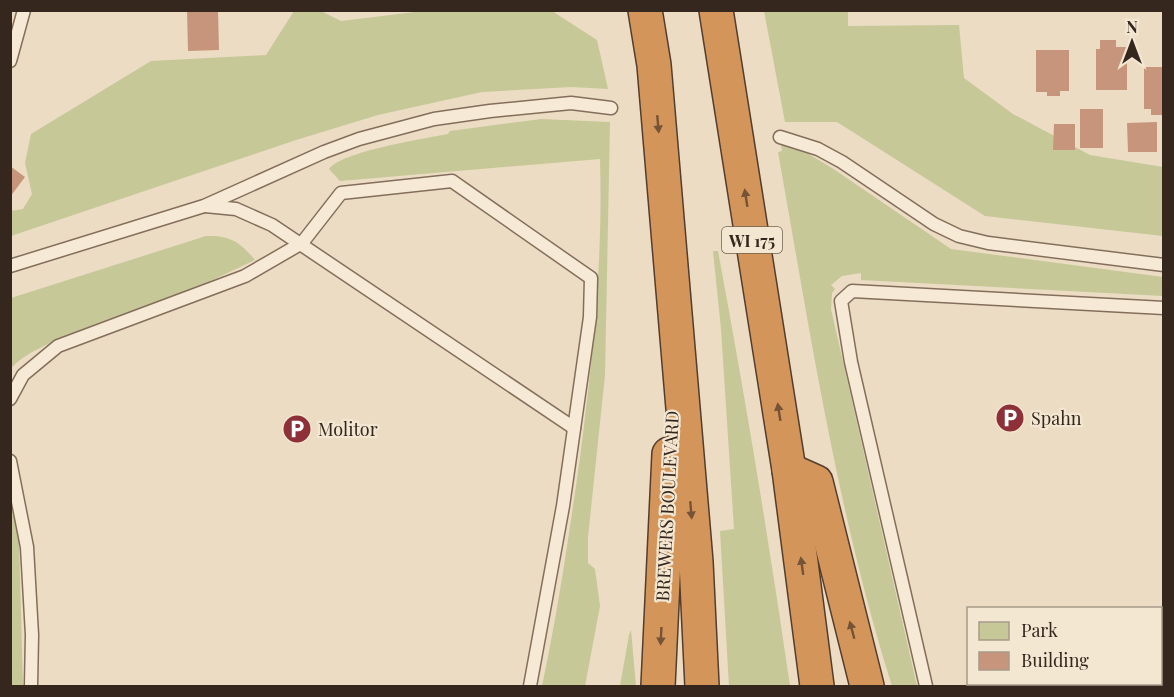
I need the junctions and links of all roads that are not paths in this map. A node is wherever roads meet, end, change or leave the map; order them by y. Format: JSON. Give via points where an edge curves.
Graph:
{"nodes":[{"id":1,"x":24,"y":10,"type":"edge"},
{"id":2,"x":645,"y":10,"type":"edge"},
{"id":3,"x":716,"y":10,"type":"edge"},
{"id":4,"x":10,"y":61,"type":"edge"},
{"id":5,"x":611,"y":108,"type":"dead end"},
{"id":6,"x":780,"y":137,"type":"dead end"},
{"id":7,"x":204,"y":206,"type":"junction"},
{"id":8,"x":302,"y":243,"type":"junction"},
{"id":9,"x":1164,"y":265,"type":"edge"},
{"id":10,"x":10,"y":266,"type":"edge"},
{"id":11,"x":1164,"y":308,"type":"edge"},
{"id":12,"x":675,"y":326,"type":"junction"},
{"id":13,"x":10,"y":399,"type":"edge"},
{"id":14,"x":574,"y":428,"type":"junction"},
{"id":15,"x":10,"y":461,"type":"edge"},
{"id":16,"x":789,"y":470,"type":"junction"},
{"id":17,"x":31,"y":687,"type":"edge"},
{"id":18,"x":530,"y":687,"type":"edge"},
{"id":19,"x":658,"y":687,"type":"edge"},
{"id":20,"x":702,"y":687,"type":"edge"},
{"id":21,"x":817,"y":687,"type":"edge"},
{"id":22,"x":867,"y":687,"type":"edge"},
{"id":23,"x":926,"y":687,"type":"edge"}],
"edges":[{"from":1,"to":4,"type":"lane"},
{"from":2,"to":12,"type":"highway","one_way":true,"via":[[654,65]]},
{"from":16,"to":3,"type":"highway","number":"WI 175","one_way":true},
{"from":5,"to":7,"type":"lane","via":[[571,103],[538,105],[434,119],[324,152]]},
{"from":6,"to":9,"type":"lane","via":[[818,149],[842,162],[934,224],[959,236]]},
{"from":7,"to":8,"type":"lane","via":[[236,209]]},
{"from":7,"to":10,"type":"lane"},
{"from":8,"to":13,"type":"lane","via":[[245,276],[58,346],[22,375]]},
{"from":8,"to":14,"type":"lane"},
{"from":8,"to":14,"type":"lane","via":[[341,193],[452,182],[591,278],[590,317]]},
{"from":11,"to":23,"type":"lane","via":[[852,291],[841,300],[851,362]]},
{"from":12,"to":19,"type":"highway","name":"BREWERS BOULEVARD","one_way":true},
{"from":12,"to":20,"type":"highway","one_way":true,"via":[[696,562]]},
{"from":14,"to":18,"type":"lane"},
{"from":15,"to":17,"type":"lane","via":[[27,547]]},
{"from":21,"to":16,"type":"highway","number":"WI 175","one_way":true},
{"from":22,"to":16,"type":"highway","one_way":true,"via":[[816,482]]}]}
